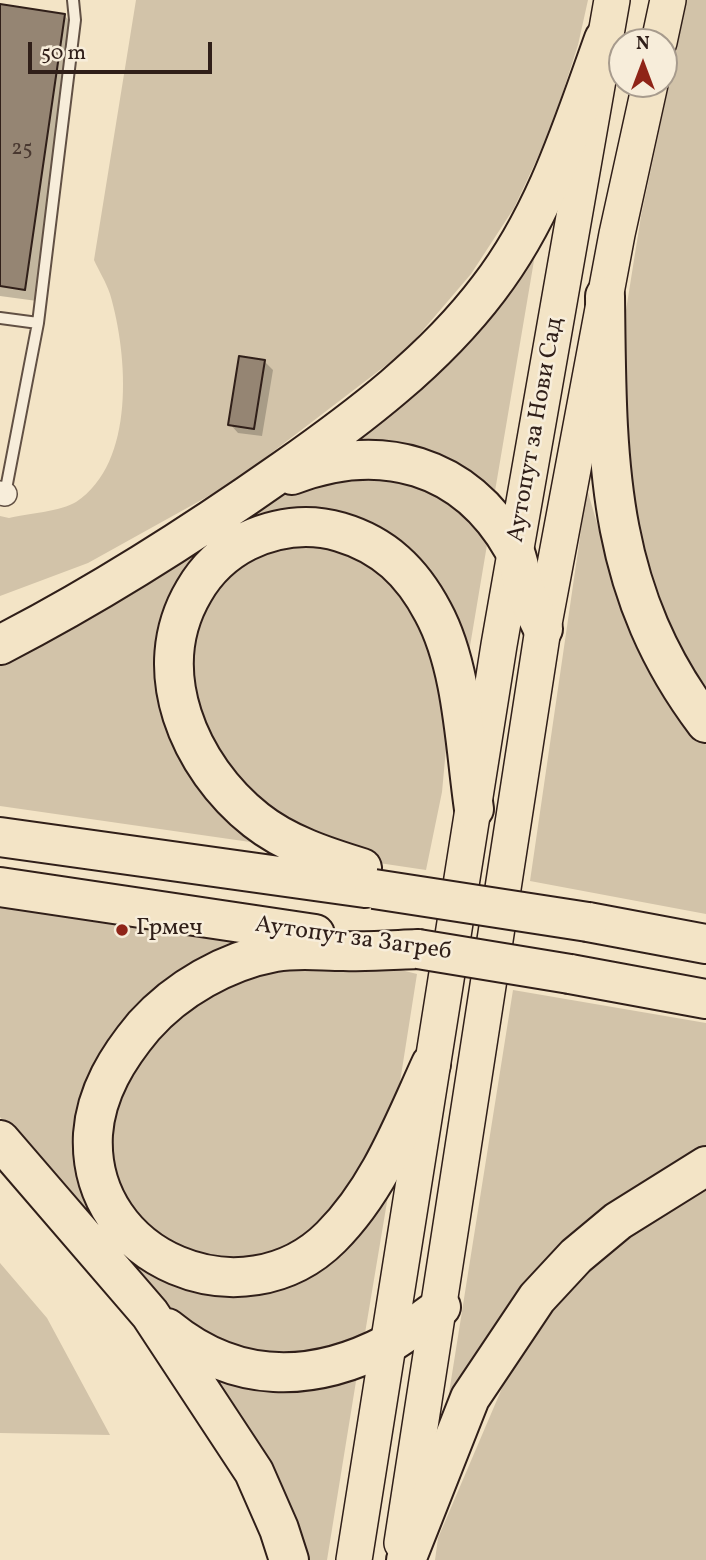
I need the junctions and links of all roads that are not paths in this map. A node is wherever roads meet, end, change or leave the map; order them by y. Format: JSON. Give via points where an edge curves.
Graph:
{"nodes":[{"id":1,"x":73,"y":0,"type":"edge"},
{"id":2,"x":612,"y":0,"type":"edge"},
{"id":3,"x":668,"y":0,"type":"edge"},
{"id":4,"x":662,"y":28,"type":"edge"},
{"id":5,"x":604,"y":39,"type":"junction"},
{"id":6,"x":647,"y":98,"type":"edge"},
{"id":7,"x":605,"y":296,"type":"junction"},
{"id":8,"x":0,"y":318,"type":"edge"},
{"id":9,"x":38,"y":323,"type":"junction"},
{"id":10,"x":259,"y":487,"type":"junction"},
{"id":11,"x":3,"y":493,"type":"edge"},
{"id":12,"x":515,"y":551,"type":"junction"},
{"id":13,"x":543,"y":629,"type":"junction"},
{"id":14,"x":0,"y":645,"type":"edge"},
{"id":15,"x":706,"y":723,"type":"edge"},
{"id":16,"x":474,"y":809,"type":"junction"},
{"id":17,"x":0,"y":837,"type":"edge"},
{"id":18,"x":368,"y":879,"type":"junction"},
{"id":19,"x":0,"y":887,"type":"edge"},
{"id":20,"x":706,"y":944,"type":"edge"},
{"id":21,"x":418,"y":949,"type":"junction"},
{"id":22,"x":706,"y":999,"type":"edge"},
{"id":23,"x":431,"y":1064,"type":"junction"},
{"id":24,"x":0,"y":1140,"type":"edge"},
{"id":25,"x":706,"y":1166,"type":"edge"},
{"id":26,"x":441,"y":1307,"type":"junction"},
{"id":27,"x":150,"y":1314,"type":"junction"},
{"id":28,"x":390,"y":1342,"type":"junction"},
{"id":29,"x":289,"y":1560,"type":"edge"},
{"id":30,"x":354,"y":1560,"type":"edge"},
{"id":31,"x":400,"y":1560,"type":"edge"},
{"id":32,"x":406,"y":1560,"type":"edge"}],
"edges":[{"from":1,"to":9,"type":"lane","via":[[75,20]]},
{"from":2,"to":5,"type":"main road","name":"Аутопут за Нови Сад"},
{"from":3,"to":4,"type":"main road"},
{"from":5,"to":10,"type":"highway","via":[[554,175],[491,287],[432,353],[351,421]]},
{"from":5,"to":12,"type":"main road","name":"Аутопут за Нови Сад"},
{"from":6,"to":7,"type":"main road","name":"Аутопут за Нови Сад"},
{"from":7,"to":13,"type":"main road","name":"Аутопут за Нови Сад"},
{"from":7,"to":15,"type":"highway","via":[[610,479],[623,553],[650,634]]},
{"from":8,"to":9,"type":"lane"},
{"from":9,"to":11,"type":"lane"},
{"from":10,"to":12,"type":"highway","via":[[341,461],[404,463],[436,473],[469,493],[488,510]]},
{"from":10,"to":14,"type":"highway","via":[[73,607]]},
{"from":12,"to":13,"type":"highway"},
{"from":12,"to":16,"type":"main road","name":"Аутопут за Нови Сад"},
{"from":13,"to":26,"type":"main road","name":"Аутопут за Нови Сад"},
{"from":16,"to":18,"type":"highway","via":[[452,659],[434,614],[403,567],[381,549],[329,529],[284,528],[238,546],[201,578],[176,628],[173,668],[182,718],[216,780],[257,822]]},
{"from":16,"to":23,"type":"main road","name":"Аутопут за Нови Сад"},
{"from":17,"to":18,"type":"highway"},
{"from":18,"to":20,"type":"highway","bridge":true,"via":[[480,906]]},
{"from":19,"to":21,"type":"highway","name":"Аутопут за Загреб"},
{"from":21,"to":22,"type":"highway","name":"Аутопут за Загреб","bridge":true},
{"from":21,"to":23,"type":"highway","via":[[274,952],[220,971],[176,995],[128,1045],[103,1090],[93,1135],[102,1185],[122,1226],[171,1263],[222,1278],[276,1272],[329,1240],[353,1214],[379,1176]]},
{"from":23,"to":28,"type":"main road","name":"Аутопут за Нови Сад"},
{"from":24,"to":27,"type":"highway"},
{"from":25,"to":32,"type":"highway","via":[[618,1221],[576,1256],[537,1298],[470,1398]]},
{"from":26,"to":28,"type":"highway"},
{"from":26,"to":31,"type":"main road","name":"Аутопут за Нови Сад"},
{"from":27,"to":28,"type":"highway","via":[[194,1350],[260,1371],[330,1366]]},
{"from":27,"to":29,"type":"highway","via":[[254,1472]]},
{"from":28,"to":30,"type":"main road","name":"Аутопут за Нови Сад"}]}
